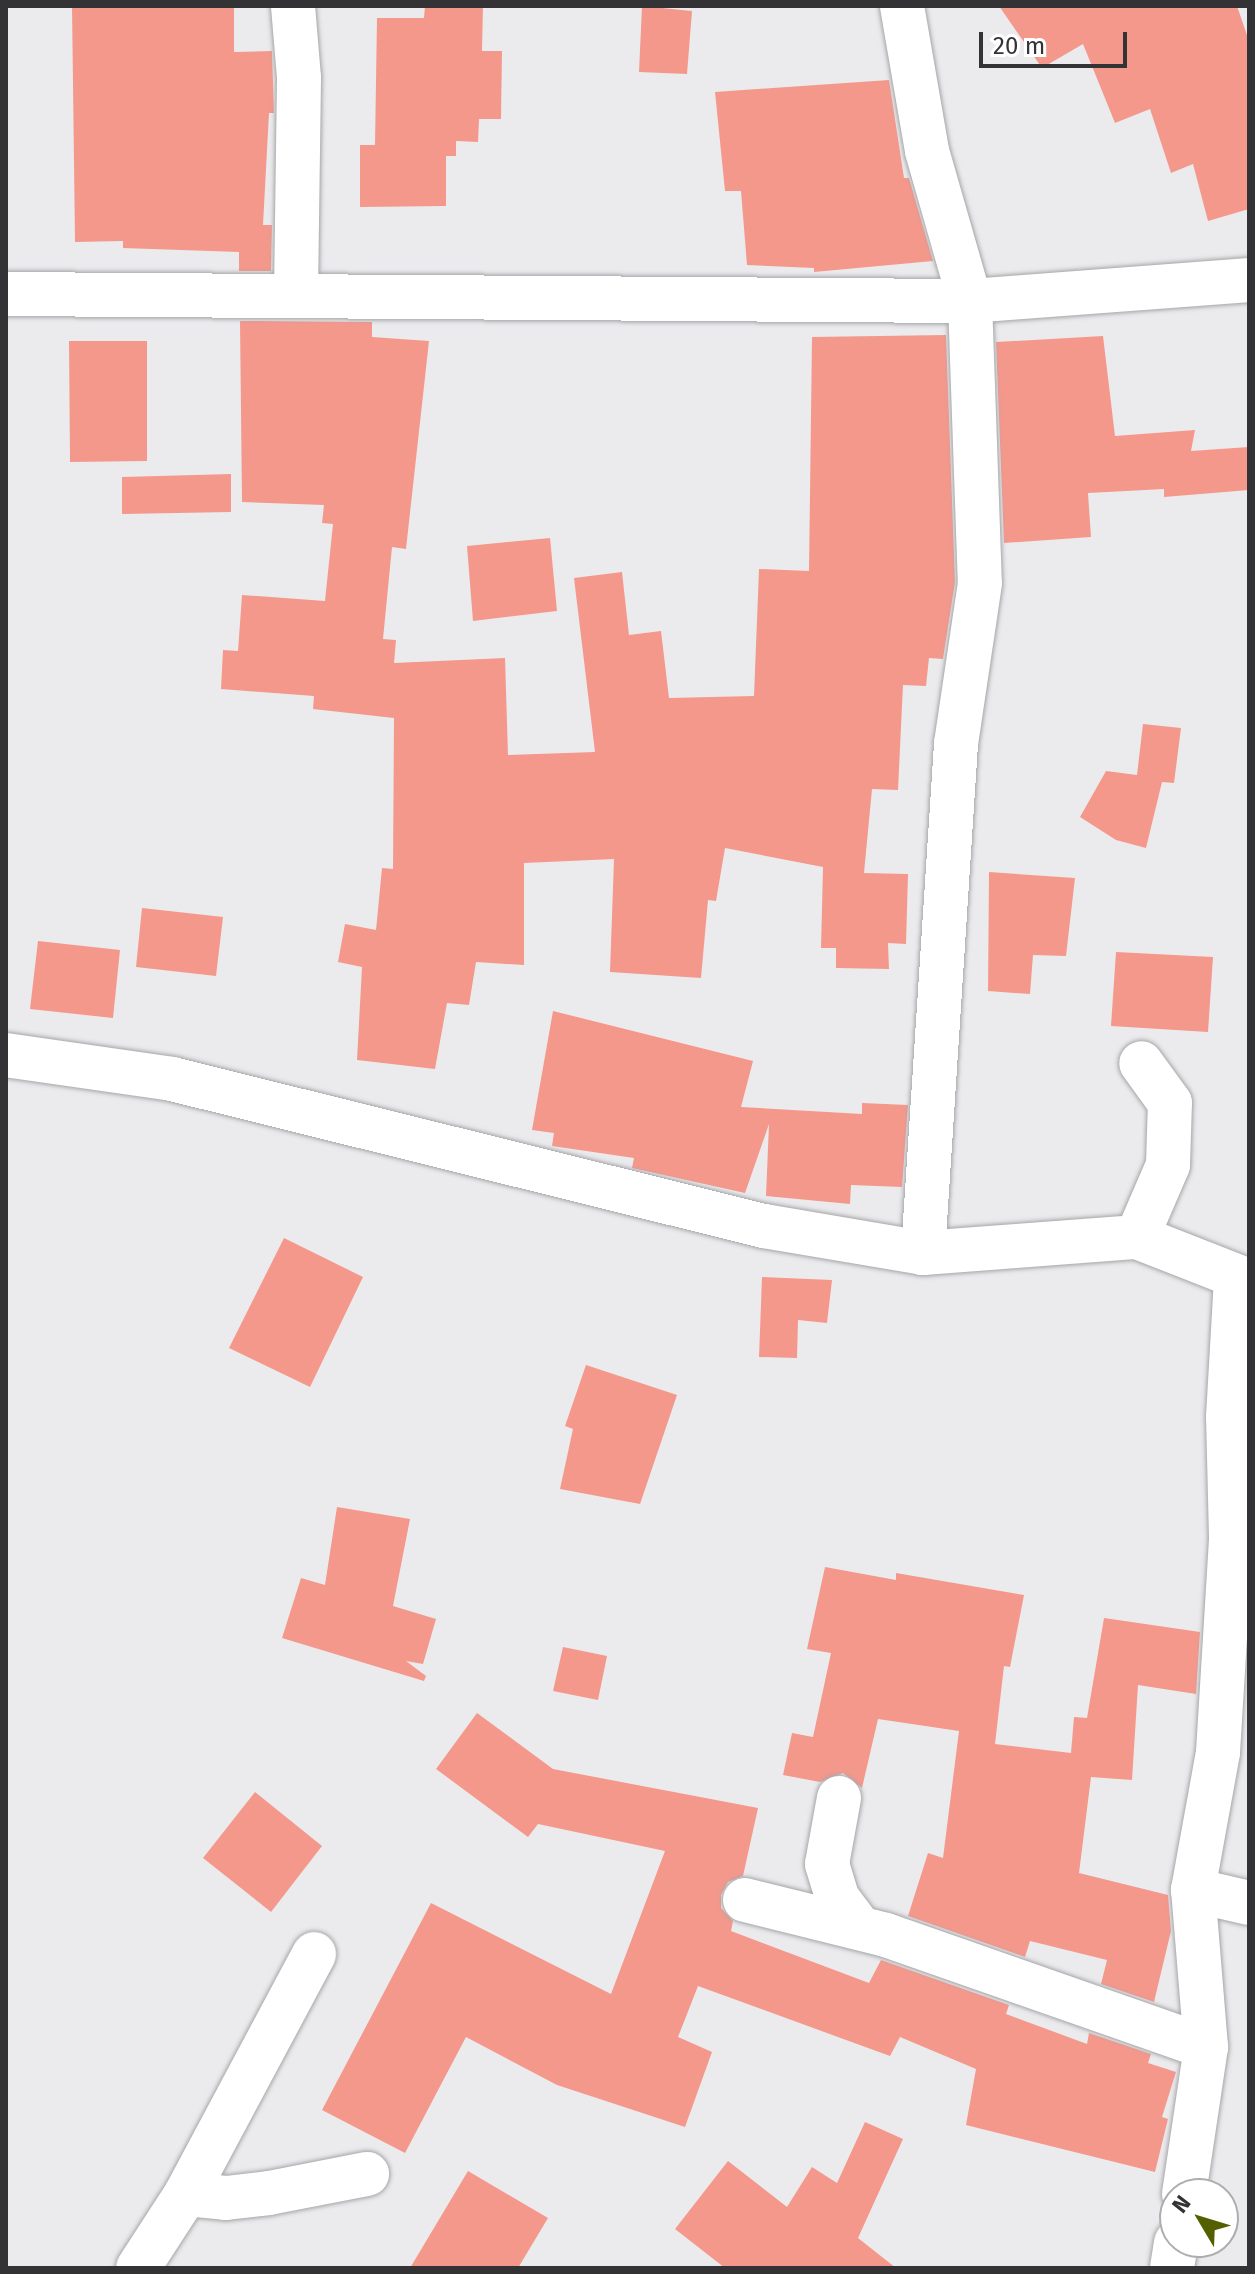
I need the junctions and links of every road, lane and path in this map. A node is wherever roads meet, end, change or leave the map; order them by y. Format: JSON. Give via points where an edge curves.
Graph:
{"nodes":[{"id":1,"x":293,"y":6,"type":"edge"},
{"id":2,"x":902,"y":6,"type":"edge"},
{"id":3,"x":1249,"y":280,"type":"edge"},
{"id":4,"x":6,"y":294,"type":"edge"},
{"id":5,"x":296,"y":294,"type":"junction"},
{"id":6,"x":970,"y":301,"type":"junction"},
{"id":7,"x":6,"y":1055,"type":"edge"},
{"id":8,"x":1141,"y":1063,"type":"dead end"},
{"id":9,"x":1137,"y":1237,"type":"junction"},
{"id":10,"x":923,"y":1253,"type":"junction"},
{"id":11,"x":1242,"y":1280,"type":"edge"},
{"id":12,"x":839,"y":1798,"type":"dead end"},
{"id":13,"x":1193,"y":1890,"type":"junction"},
{"id":14,"x":745,"y":1900,"type":"dead end"},
{"id":15,"x":1249,"y":1903,"type":"edge"},
{"id":16,"x":860,"y":1928,"type":"junction"},
{"id":17,"x":314,"y":1954,"type":"dead end"},
{"id":18,"x":1206,"y":2047,"type":"junction"},
{"id":19,"x":367,"y":2174,"type":"dead end"},
{"id":20,"x":1186,"y":2178,"type":"edge"},
{"id":21,"x":186,"y":2194,"type":"junction"},
{"id":22,"x":138,"y":2268,"type":"edge"}],
"edges":[{"from":1,"to":5,"type":"street","via":[[299,78]]},
{"from":2,"to":6,"type":"street","via":[[927,151]]},
{"from":3,"to":6,"type":"street"},
{"from":4,"to":5,"type":"street"},
{"from":5,"to":6,"type":"street"},
{"from":6,"to":10,"type":"street","via":[[980,583],[956,744]]},
{"from":7,"to":10,"type":"street","via":[[172,1079],[581,1185],[764,1226]]},
{"from":8,"to":9,"type":"street","via":[[1170,1103],[1168,1165]]},
{"from":9,"to":10,"type":"street"},
{"from":9,"to":11,"type":"street"},
{"from":11,"to":13,"type":"street","via":[[1228,1417],[1231,1538],[1218,1752]]},
{"from":12,"to":16,"type":"street","via":[[827,1864],[838,1899]]},
{"from":13,"to":15,"type":"street"},
{"from":13,"to":18,"type":"street"},
{"from":14,"to":16,"type":"street"},
{"from":16,"to":18,"type":"street"},
{"from":17,"to":21,"type":"street"},
{"from":18,"to":20,"type":"street"},
{"from":19,"to":21,"type":"street","via":[[226,2198]]},
{"from":21,"to":22,"type":"street"}]}
